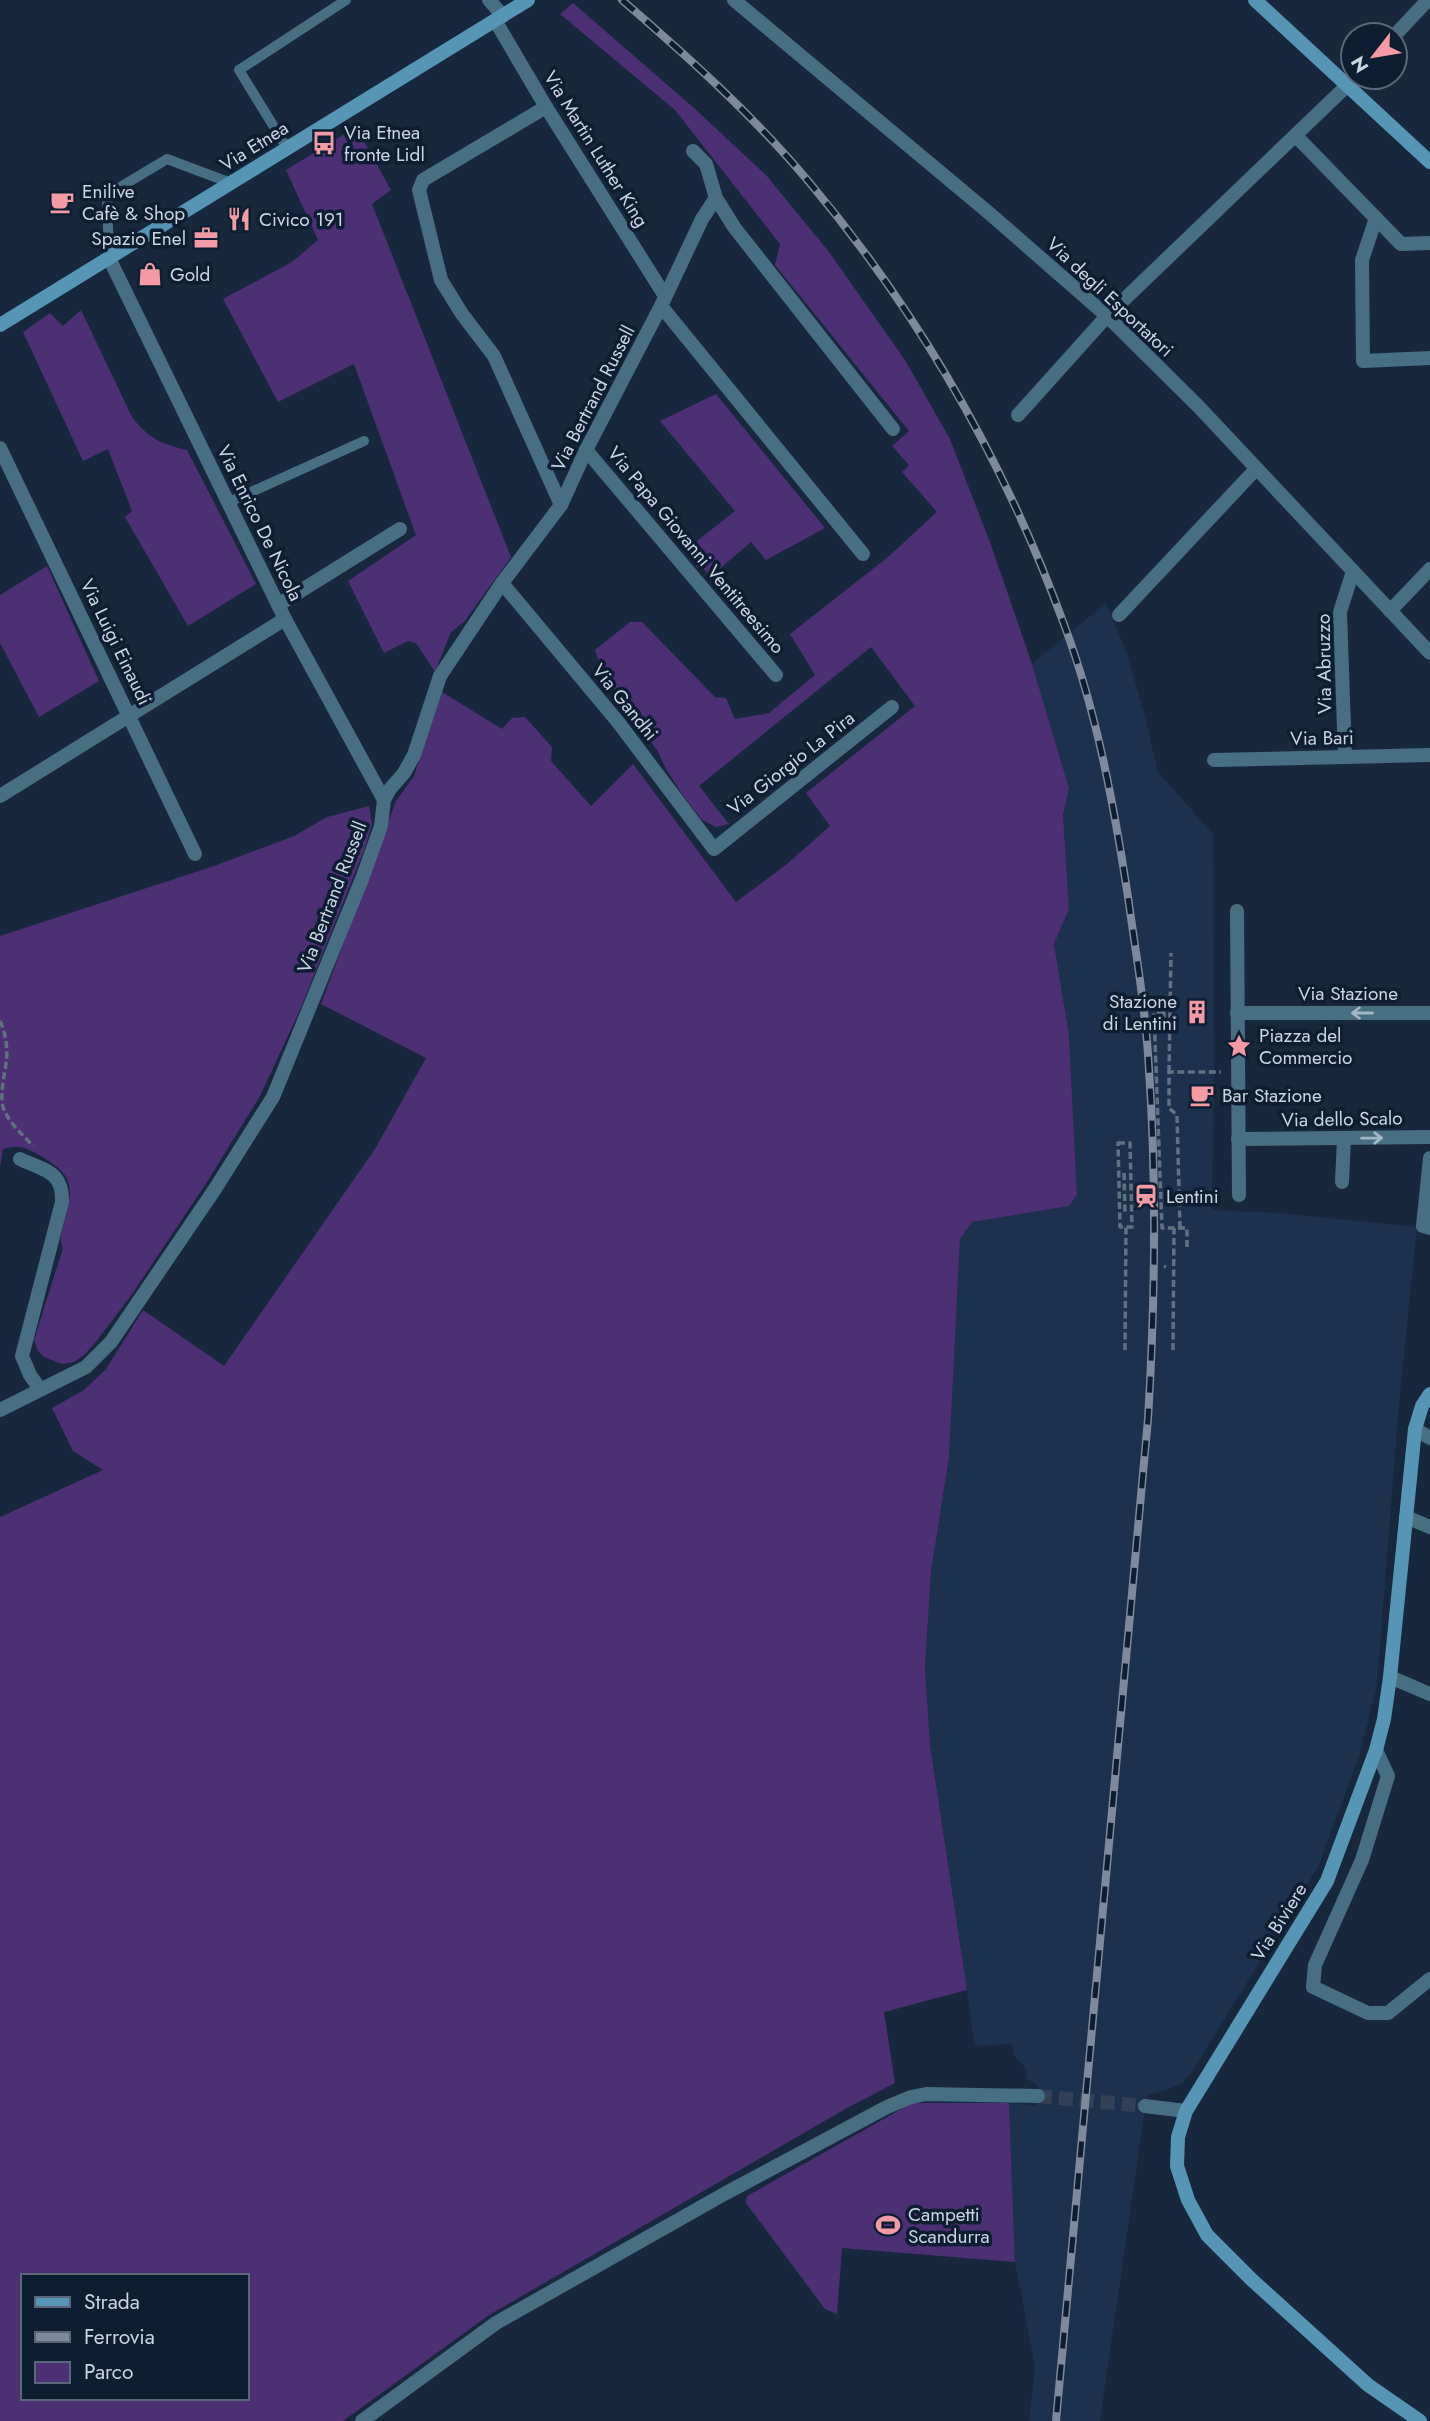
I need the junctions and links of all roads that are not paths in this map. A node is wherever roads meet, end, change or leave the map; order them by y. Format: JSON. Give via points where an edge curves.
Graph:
{"nodes":[{"id":1,"x":346,"y":0,"type":"edge"},
{"id":2,"x":489,"y":0,"type":"edge"},
{"id":3,"x":528,"y":0,"type":"edge"},
{"id":4,"x":734,"y":0,"type":"edge"},
{"id":5,"x":1255,"y":0,"type":"edge"},
{"id":6,"x":1428,"y":0,"type":"edge"},
{"id":7,"x":499,"y":19,"type":"junction"},
{"id":8,"x":1408,"y":21,"type":"edge"},
{"id":9,"x":1339,"y":70,"type":"edge"},
{"id":10,"x":1342,"y":91,"type":"edge"},
{"id":11,"x":1362,"y":91,"type":"edge"},
{"id":12,"x":546,"y":107,"type":"junction"},
{"id":13,"x":1296,"y":136,"type":"junction"},
{"id":14,"x":287,"y":148,"type":"junction"},
{"id":15,"x":693,"y":151,"type":"dead end"},
{"id":16,"x":1430,"y":162,"type":"edge"},
{"id":17,"x":231,"y":183,"type":"junction"},
{"id":18,"x":716,"y":198,"type":"junction"},
{"id":19,"x":1376,"y":218,"type":"junction"},
{"id":20,"x":1430,"y":243,"type":"edge"},
{"id":21,"x":109,"y":258,"type":"junction"},
{"id":22,"x":663,"y":301,"type":"junction"},
{"id":23,"x":1107,"y":316,"type":"junction"},
{"id":24,"x":0,"y":325,"type":"edge"},
{"id":25,"x":1430,"y":358,"type":"edge"},
{"id":26,"x":1018,"y":415,"type":"dead end"},
{"id":27,"x":893,"y":429,"type":"dead end"},
{"id":28,"x":364,"y":441,"type":"dead end"},
{"id":29,"x":0,"y":448,"type":"edge"},
{"id":30,"x":586,"y":450,"type":"junction"},
{"id":31,"x":1256,"y":470,"type":"junction"},
{"id":32,"x":229,"y":502,"type":"junction"},
{"id":33,"x":561,"y":505,"type":"junction"},
{"id":34,"x":400,"y":529,"type":"dead end"},
{"id":35,"x":863,"y":554,"type":"dead end"},
{"id":36,"x":1430,"y":569,"type":"edge"},
{"id":37,"x":1353,"y":571,"type":"junction"},
{"id":38,"x":502,"y":583,"type":"junction"},
{"id":39,"x":1390,"y":611,"type":"junction"},
{"id":40,"x":281,"y":612,"type":"junction"},
{"id":41,"x":1119,"y":615,"type":"dead end"},
{"id":42,"x":1430,"y":653,"type":"edge"},
{"id":43,"x":776,"y":675,"type":"dead end"},
{"id":44,"x":892,"y":707,"type":"dead end"},
{"id":45,"x":130,"y":715,"type":"junction"},
{"id":46,"x":1430,"y":755,"type":"edge"},
{"id":47,"x":1345,"y":757,"type":"junction"},
{"id":48,"x":1214,"y":760,"type":"dead end"},
{"id":49,"x":0,"y":796,"type":"edge"},
{"id":50,"x":384,"y":800,"type":"junction"},
{"id":51,"x":714,"y":849,"type":"joint"},
{"id":52,"x":195,"y":854,"type":"dead end"},
{"id":53,"x":1237,"y":911,"type":"dead end"},
{"id":54,"x":1237,"y":1013,"type":"junction"},
{"id":55,"x":1430,"y":1013,"type":"edge"},
{"id":56,"x":1430,"y":1137,"type":"edge"},
{"id":57,"x":1238,"y":1139,"type":"junction"},
{"id":58,"x":1344,"y":1139,"type":"junction"},
{"id":59,"x":1430,"y":1158,"type":"edge"},
{"id":60,"x":20,"y":1159,"type":"dead end"},
{"id":61,"x":1342,"y":1182,"type":"dead end"},
{"id":62,"x":1239,"y":1195,"type":"dead end"},
{"id":63,"x":1430,"y":1228,"type":"edge"},
{"id":64,"x":40,"y":1389,"type":"junction"},
{"id":65,"x":1430,"y":1394,"type":"edge"},
{"id":66,"x":0,"y":1410,"type":"edge"},
{"id":67,"x":1415,"y":1429,"type":"junction"},
{"id":68,"x":1430,"y":1438,"type":"edge"},
{"id":69,"x":1406,"y":1517,"type":"junction"},
{"id":70,"x":1430,"y":1527,"type":"edge"},
{"id":71,"x":1390,"y":1677,"type":"junction"},
{"id":72,"x":1430,"y":1694,"type":"edge"},
{"id":73,"x":1376,"y":1750,"type":"junction"},
{"id":74,"x":1430,"y":1979,"type":"edge"},
{"id":75,"x":1038,"y":2096,"type":"tunnel mouth"},
{"id":76,"x":1145,"y":2106,"type":"tunnel mouth"},
{"id":77,"x":1185,"y":2111,"type":"junction"},
{"id":78,"x":1368,"y":2385,"type":"junction"},
{"id":79,"x":362,"y":2421,"type":"edge"},
{"id":80,"x":1398,"y":2421,"type":"edge"},
{"id":81,"x":1420,"y":2421,"type":"edge"}],
"edges":[{"from":1,"to":14,"type":"lane","via":[[239,70]]},
{"from":2,"to":7,"type":"street","name":"Via Martin Luther King"},
{"from":3,"to":7,"type":"main road","name":"Via Etnea"},
{"from":4,"to":23,"type":"street","name":"Via degli Esportatori"},
{"from":5,"to":9,"type":"main road"},
{"from":6,"to":8,"type":"street"},
{"from":7,"to":12,"type":"street","name":"Via Martin Luther King"},
{"from":7,"to":14,"type":"main road","name":"Via Etnea"},
{"from":10,"to":13,"type":"street"},
{"from":11,"to":16,"type":"main road"},
{"from":12,"to":22,"type":"street","name":"Via Martin Luther King"},
{"from":12,"to":33,"type":"street","via":[[423,180],[419,190],[441,280],[494,356]]},
{"from":13,"to":19,"type":"street"},
{"from":13,"to":23,"type":"street"},
{"from":14,"to":17,"type":"main road","name":"Via Etnea"},
{"from":15,"to":18,"type":"street","via":[[706,164]]},
{"from":17,"to":21,"type":"main road","name":"Via Etnea"},
{"from":17,"to":21,"type":"lane","via":[[167,159],[107,195]]},
{"from":18,"to":22,"type":"street","name":"Via Bertrand Russell"},
{"from":18,"to":27,"type":"street"},
{"from":19,"to":20,"type":"street","via":[[1401,244]]},
{"from":19,"to":25,"type":"street","via":[[1362,261],[1363,361]]},
{"from":21,"to":24,"type":"main road","name":"Via Etnea"},
{"from":21,"to":32,"type":"street","name":"Via Enrico De Nicola"},
{"from":22,"to":30,"type":"street","name":"Via Bertrand Russell"},
{"from":22,"to":35,"type":"street","name":"Via Martin Luther King"},
{"from":23,"to":26,"type":"street"},
{"from":23,"to":31,"type":"street","name":"Via degli Esportatori"},
{"from":28,"to":32,"type":"lane"},
{"from":29,"to":45,"type":"street","name":"Via Luigi Einaudi"},
{"from":30,"to":33,"type":"street","name":"Via Bertrand Russell"},
{"from":30,"to":43,"type":"street","name":"Via Papa Giovanni Ventitreesimo"},
{"from":31,"to":37,"type":"street","name":"Via degli Esportatori"},
{"from":31,"to":41,"type":"street"},
{"from":32,"to":40,"type":"street","name":"Via Enrico De Nicola"},
{"from":33,"to":38,"type":"street","name":"Via Bertrand Russell"},
{"from":34,"to":40,"type":"street"},
{"from":36,"to":39,"type":"street"},
{"from":37,"to":39,"type":"street","name":"Via degli Esportatori"},
{"from":37,"to":47,"type":"street","name":"Via Abruzzo","via":[[1340,612]]},
{"from":38,"to":50,"type":"street","name":"Via Bertrand Russell","via":[[440,676],[414,754]]},
{"from":38,"to":51,"type":"street","name":"Via Gandhi","via":[[618,722]]},
{"from":39,"to":42,"type":"street","name":"Via degli Esportatori"},
{"from":40,"to":45,"type":"street"},
{"from":40,"to":50,"type":"street","name":"Via Enrico De Nicola"},
{"from":44,"to":51,"type":"street","name":"Via Giorgio La Pira"},
{"from":45,"to":49,"type":"street"},
{"from":45,"to":52,"type":"street","name":"Via Luigi Einaudi"},
{"from":46,"to":47,"type":"street","name":"Via Bari"},
{"from":47,"to":48,"type":"street","name":"Via Bari"},
{"from":50,"to":64,"type":"street","name":"Via Bertrand Russell","via":[[381,826],[362,879],[273,1097],[111,1342],[86,1367]]},
{"from":53,"to":54,"type":"street"},
{"from":55,"to":54,"type":"street","name":"Via Stazione","one_way":true},
{"from":54,"to":57,"type":"street"},
{"from":58,"to":56,"type":"street","name":"Via dello Scalo","one_way":true},
{"from":57,"to":58,"type":"street","name":"Via dello Scalo"},
{"from":57,"to":62,"type":"street"},
{"from":58,"to":61,"type":"street"},
{"from":59,"to":63,"type":"street","via":[[1423,1226]]},
{"from":60,"to":64,"type":"street","via":[[56,1177],[63,1186],[22,1356]]},
{"from":64,"to":66,"type":"street","name":"Via Bertrand Russell"},
{"from":65,"to":67,"type":"main road","name":"Via Biviere"},
{"from":67,"to":68,"type":"street"},
{"from":67,"to":69,"type":"main road","name":"Via Biviere"},
{"from":69,"to":70,"type":"street"},
{"from":69,"to":71,"type":"main road","name":"Via Biviere"},
{"from":71,"to":72,"type":"street"},
{"from":71,"to":73,"type":"main road","name":"Via Biviere"},
{"from":73,"to":74,"type":"street","via":[[1388,1776],[1362,1860],[1315,1965],[1313,1987],[1368,2013],[1388,2013]]},
{"from":73,"to":77,"type":"main road","name":"Via Biviere","via":[[1326,1881]]},
{"from":75,"to":79,"type":"street","via":[[926,2094],[887,2107],[496,2323]]},
{"from":76,"to":77,"type":"street"},
{"from":77,"to":78,"type":"main road","name":"Via Biviere","via":[[1177,2166],[1207,2235]]},
{"from":78,"to":80,"type":"main road"},
{"from":78,"to":81,"type":"main road"}]}
